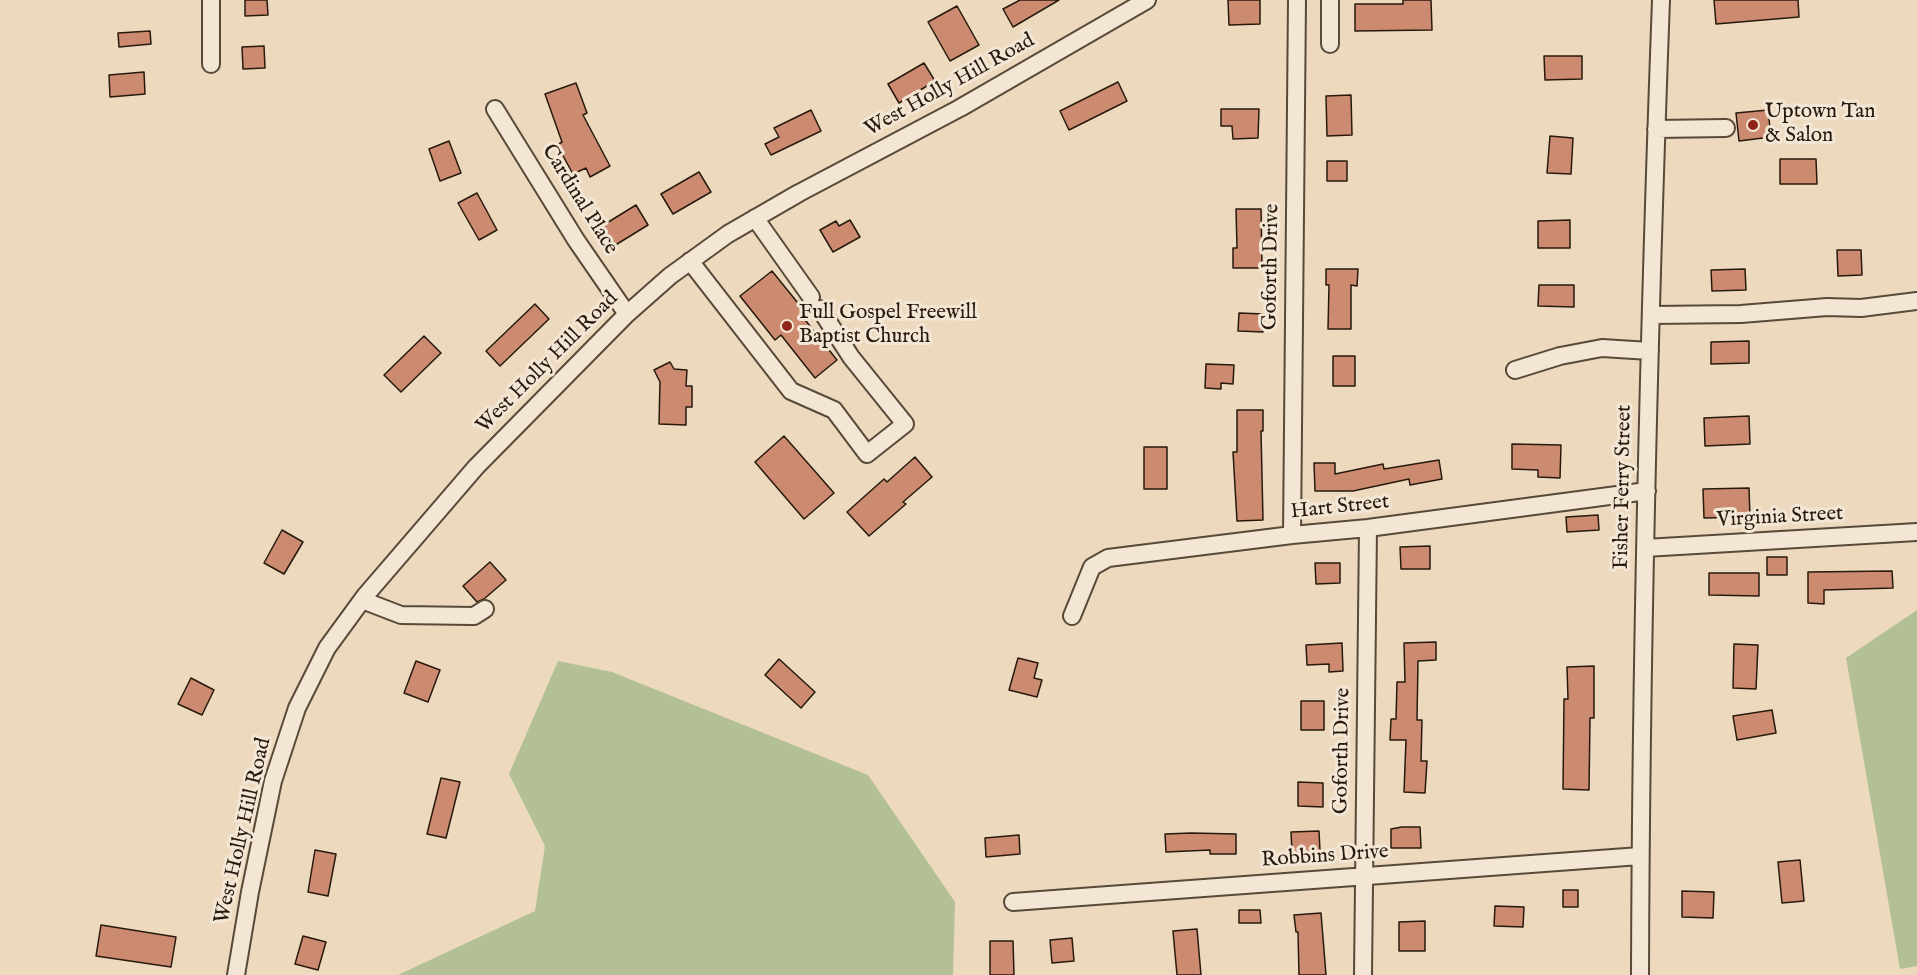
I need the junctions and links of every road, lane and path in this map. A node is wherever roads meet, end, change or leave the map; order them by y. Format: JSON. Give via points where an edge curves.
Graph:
{"nodes":[{"id":1,"x":211,"y":0,"type":"edge"},
{"id":2,"x":1147,"y":0,"type":"edge"},
{"id":3,"x":1297,"y":0,"type":"edge"},
{"id":4,"x":1330,"y":0,"type":"edge"},
{"id":5,"x":1661,"y":0,"type":"edge"},
{"id":6,"x":1330,"y":44,"type":"dead end"},
{"id":7,"x":211,"y":64,"type":"dead end"},
{"id":8,"x":495,"y":109,"type":"dead end"},
{"id":9,"x":1726,"y":128,"type":"dead end"},
{"id":10,"x":1656,"y":129,"type":"junction"},
{"id":11,"x":755,"y":218,"type":"junction"},
{"id":12,"x":690,"y":261,"type":"junction"},
{"id":13,"x":1917,"y":301,"type":"edge"},
{"id":14,"x":627,"y":314,"type":"junction"},
{"id":15,"x":1651,"y":315,"type":"junction"},
{"id":16,"x":1650,"y":351,"type":"junction"},
{"id":17,"x":1515,"y":370,"type":"dead end"},
{"id":18,"x":1647,"y":491,"type":"junction"},
{"id":19,"x":1368,"y":528,"type":"junction"},
{"id":20,"x":1917,"y":532,"type":"edge"},
{"id":21,"x":1292,"y":535,"type":"junction"},
{"id":22,"x":1645,"y":548,"type":"junction"},
{"id":23,"x":362,"y":600,"type":"junction"},
{"id":24,"x":485,"y":609,"type":"dead end"},
{"id":25,"x":1072,"y":616,"type":"dead end"},
{"id":26,"x":1640,"y":856,"type":"junction"},
{"id":27,"x":1365,"y":877,"type":"junction"},
{"id":28,"x":1013,"y":902,"type":"dead end"},
{"id":29,"x":236,"y":975,"type":"edge"},
{"id":30,"x":1363,"y":975,"type":"edge"},
{"id":31,"x":1640,"y":975,"type":"edge"}],
"edges":[{"from":1,"to":7,"type":"street"},
{"from":2,"to":11,"type":"street","name":"West Holly Hill Road","via":[[960,108]]},
{"from":3,"to":21,"type":"street","name":"Goforth Drive"},
{"from":4,"to":6,"type":"street"},
{"from":5,"to":10,"type":"street","name":"Fisher Ferry Street"},
{"from":8,"to":14,"type":"street","name":"Cardinal Place"},
{"from":9,"to":10,"type":"street"},
{"from":10,"to":15,"type":"street","name":"Fisher Ferry Street"},
{"from":11,"to":12,"type":"street","name":"West Holly Hill Road"},
{"from":11,"to":12,"type":"street","via":[[851,357],[905,424],[867,454],[834,410],[791,391]]},
{"from":12,"to":14,"type":"street","name":"West Holly Hill Road"},
{"from":13,"to":15,"type":"street","via":[[1861,308]]},
{"from":14,"to":23,"type":"street","name":"West Holly Hill Road","via":[[476,467]]},
{"from":15,"to":16,"type":"street","name":"Fisher Ferry Street"},
{"from":16,"to":17,"type":"street","via":[[1578,351]]},
{"from":16,"to":18,"type":"street","name":"Fisher Ferry Street"},
{"from":18,"to":19,"type":"street","name":"Hart Street"},
{"from":18,"to":22,"type":"street","name":"Fisher Ferry Street"},
{"from":19,"to":21,"type":"street","name":"Hart Street"},
{"from":19,"to":27,"type":"street","name":"Goforth Drive"},
{"from":20,"to":22,"type":"street","name":"Virginia Street"},
{"from":21,"to":25,"type":"street","name":"Hart Street","via":[[1108,558],[1092,567]]},
{"from":22,"to":26,"type":"street","name":"Fisher Ferry Street"},
{"from":23,"to":24,"type":"street","via":[[401,615],[474,616]]},
{"from":23,"to":29,"type":"street","name":"West Holly Hill Road","via":[[327,648],[297,708],[273,781]]},
{"from":26,"to":27,"type":"street","name":"Robbins Drive"},
{"from":26,"to":31,"type":"street","name":"Fisher Ferry Street"},
{"from":27,"to":28,"type":"street","name":"Robbins Drive"},
{"from":27,"to":30,"type":"street","name":"Goforth Drive"}]}
